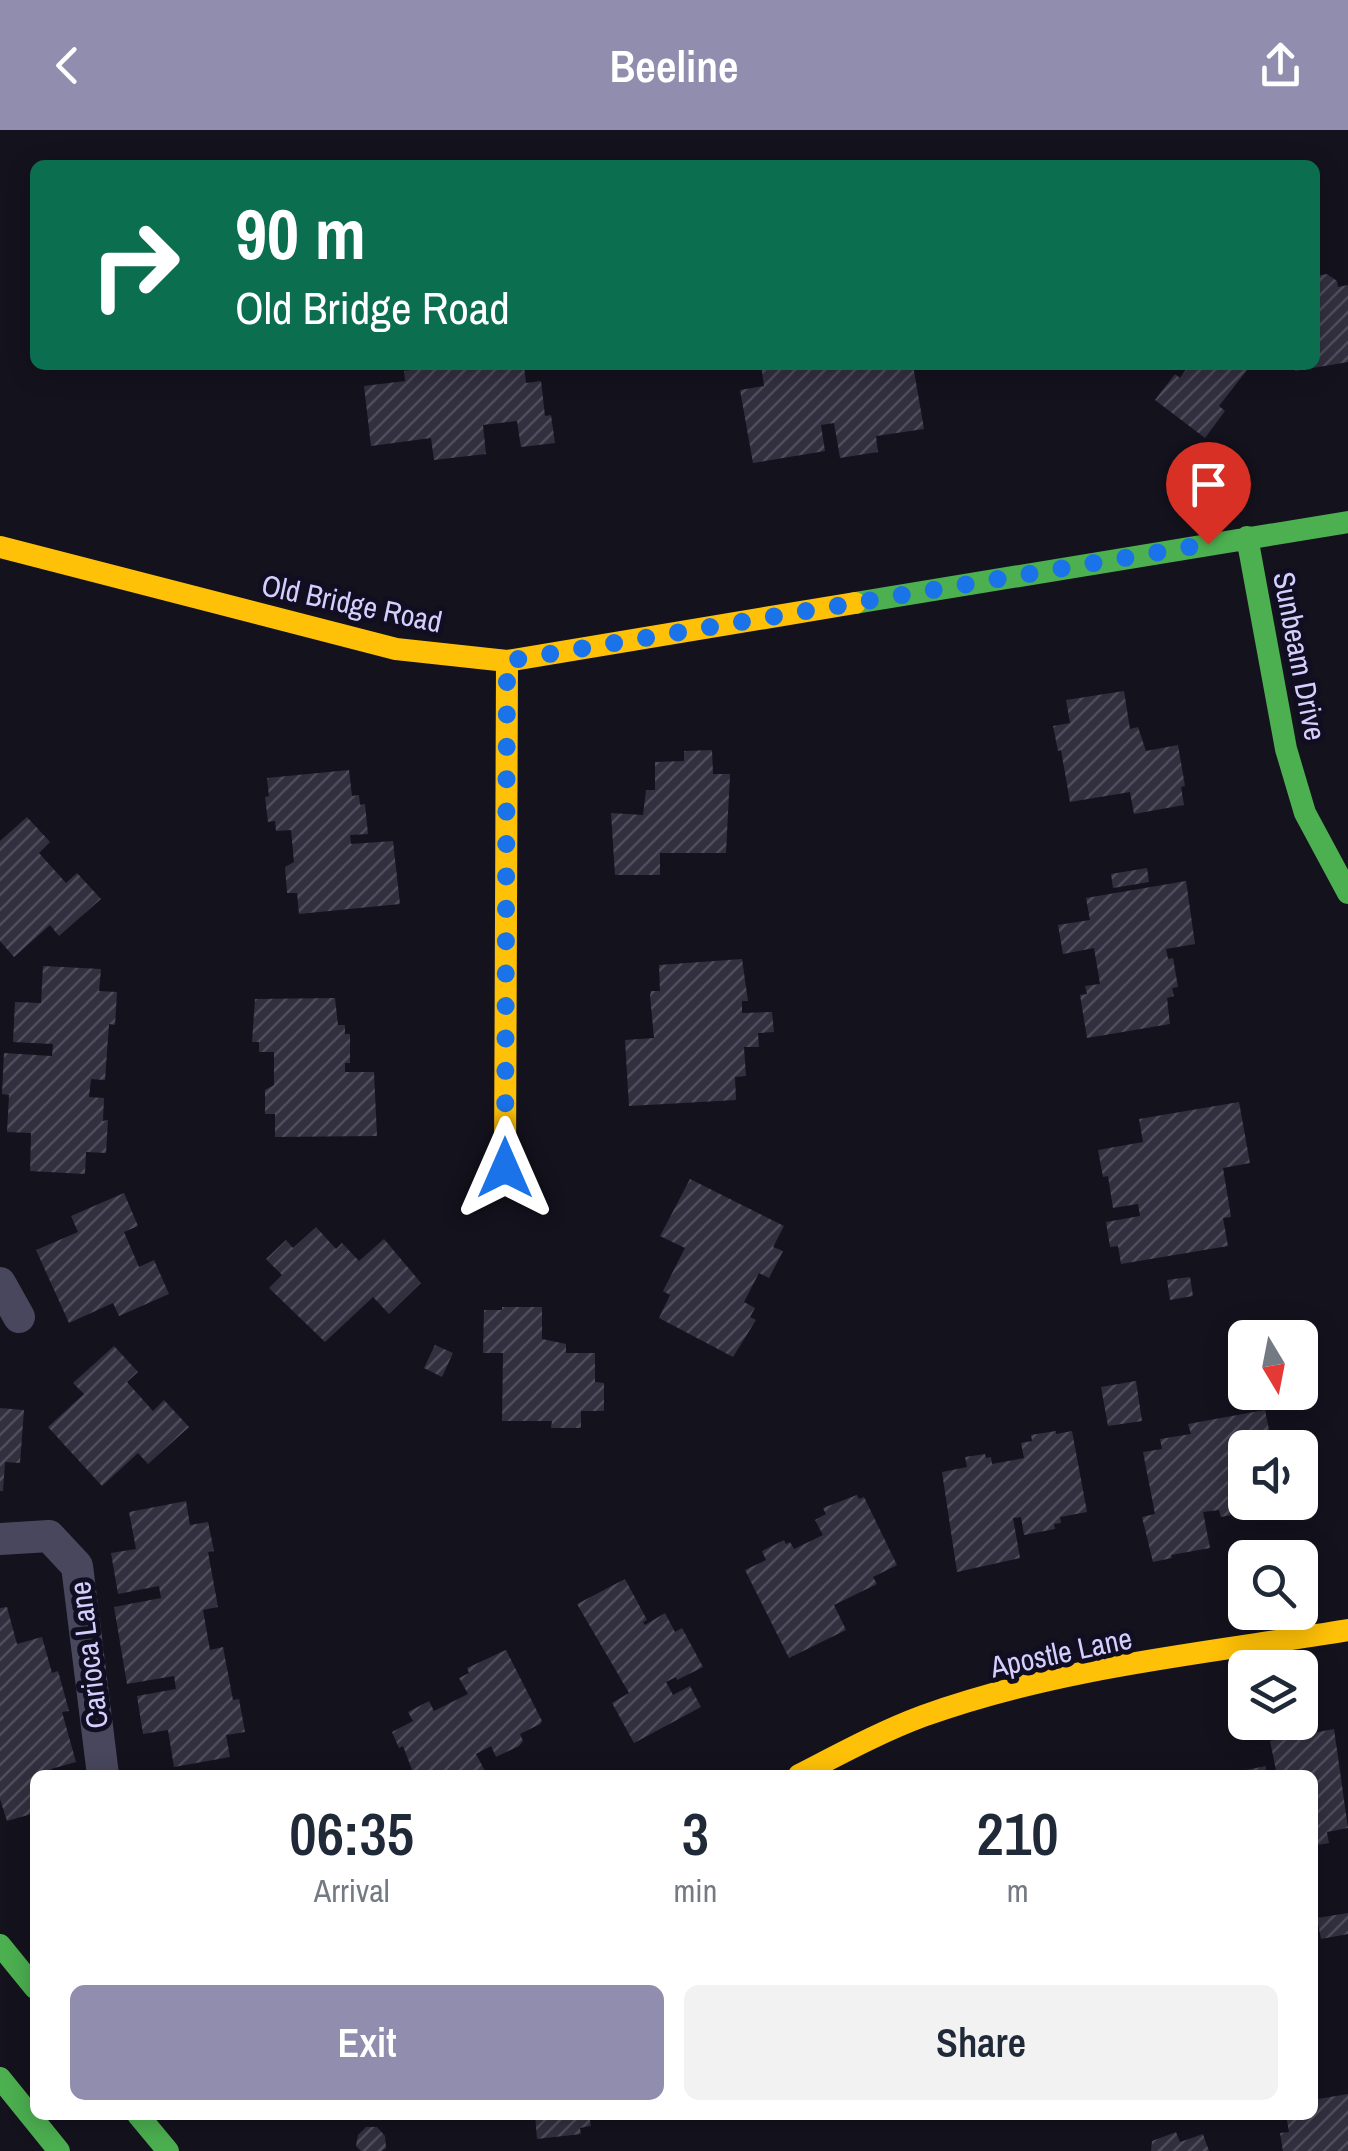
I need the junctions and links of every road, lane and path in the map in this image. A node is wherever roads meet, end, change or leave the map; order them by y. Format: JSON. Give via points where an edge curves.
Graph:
{"nodes":[{"id":1,"x":1348,"y":522,"type":"edge"},
{"id":2,"x":1248,"y":537,"type":"junction"},
{"id":3,"x":0,"y":548,"type":"edge"},
{"id":4,"x":507,"y":661,"type":"junction"},
{"id":5,"x":1348,"y":893,"type":"edge"},
{"id":6,"x":505,"y":1168,"type":"dead end"},
{"id":7,"x":0,"y":1283,"type":"edge"},
{"id":8,"x":19,"y":1317,"type":"dead end"},
{"id":9,"x":0,"y":1539,"type":"edge"},
{"id":10,"x":1348,"y":1630,"type":"edge"},
{"id":11,"x":101,"y":1770,"type":"edge"},
{"id":12,"x":809,"y":1770,"type":"edge"},
{"id":13,"x":0,"y":1945,"type":"edge"},
{"id":14,"x":30,"y":1982,"type":"edge"},
{"id":15,"x":0,"y":2078,"type":"edge"},
{"id":16,"x":30,"y":2115,"type":"edge"},
{"id":17,"x":34,"y":2120,"type":"edge"},
{"id":18,"x":142,"y":2120,"type":"edge"},
{"id":19,"x":59,"y":2151,"type":"edge"},
{"id":20,"x":168,"y":2151,"type":"edge"}],
"edges":[{"from":1,"to":2,"type":"street","name":"Old Bridge Road"},
{"from":2,"to":4,"type":"street","name":"Old Bridge Road"},
{"from":2,"to":5,"type":"street","name":"Sunbeam Drive","via":[[1286,749],[1305,813]]},
{"from":3,"to":4,"type":"street","name":"Old Bridge Road","via":[[396,649]]},
{"from":4,"to":6,"type":"street"},
{"from":7,"to":8,"type":"street"},
{"from":9,"to":11,"type":"street","name":"Carioca Lane","via":[[49,1536],[78,1566]]},
{"from":10,"to":12,"type":"street","name":"Apostle Lane","via":[[1058,1679],[942,1709]]},
{"from":13,"to":14,"type":"street"},
{"from":15,"to":16,"type":"street"},
{"from":17,"to":19,"type":"street"},
{"from":18,"to":20,"type":"street"}]}
